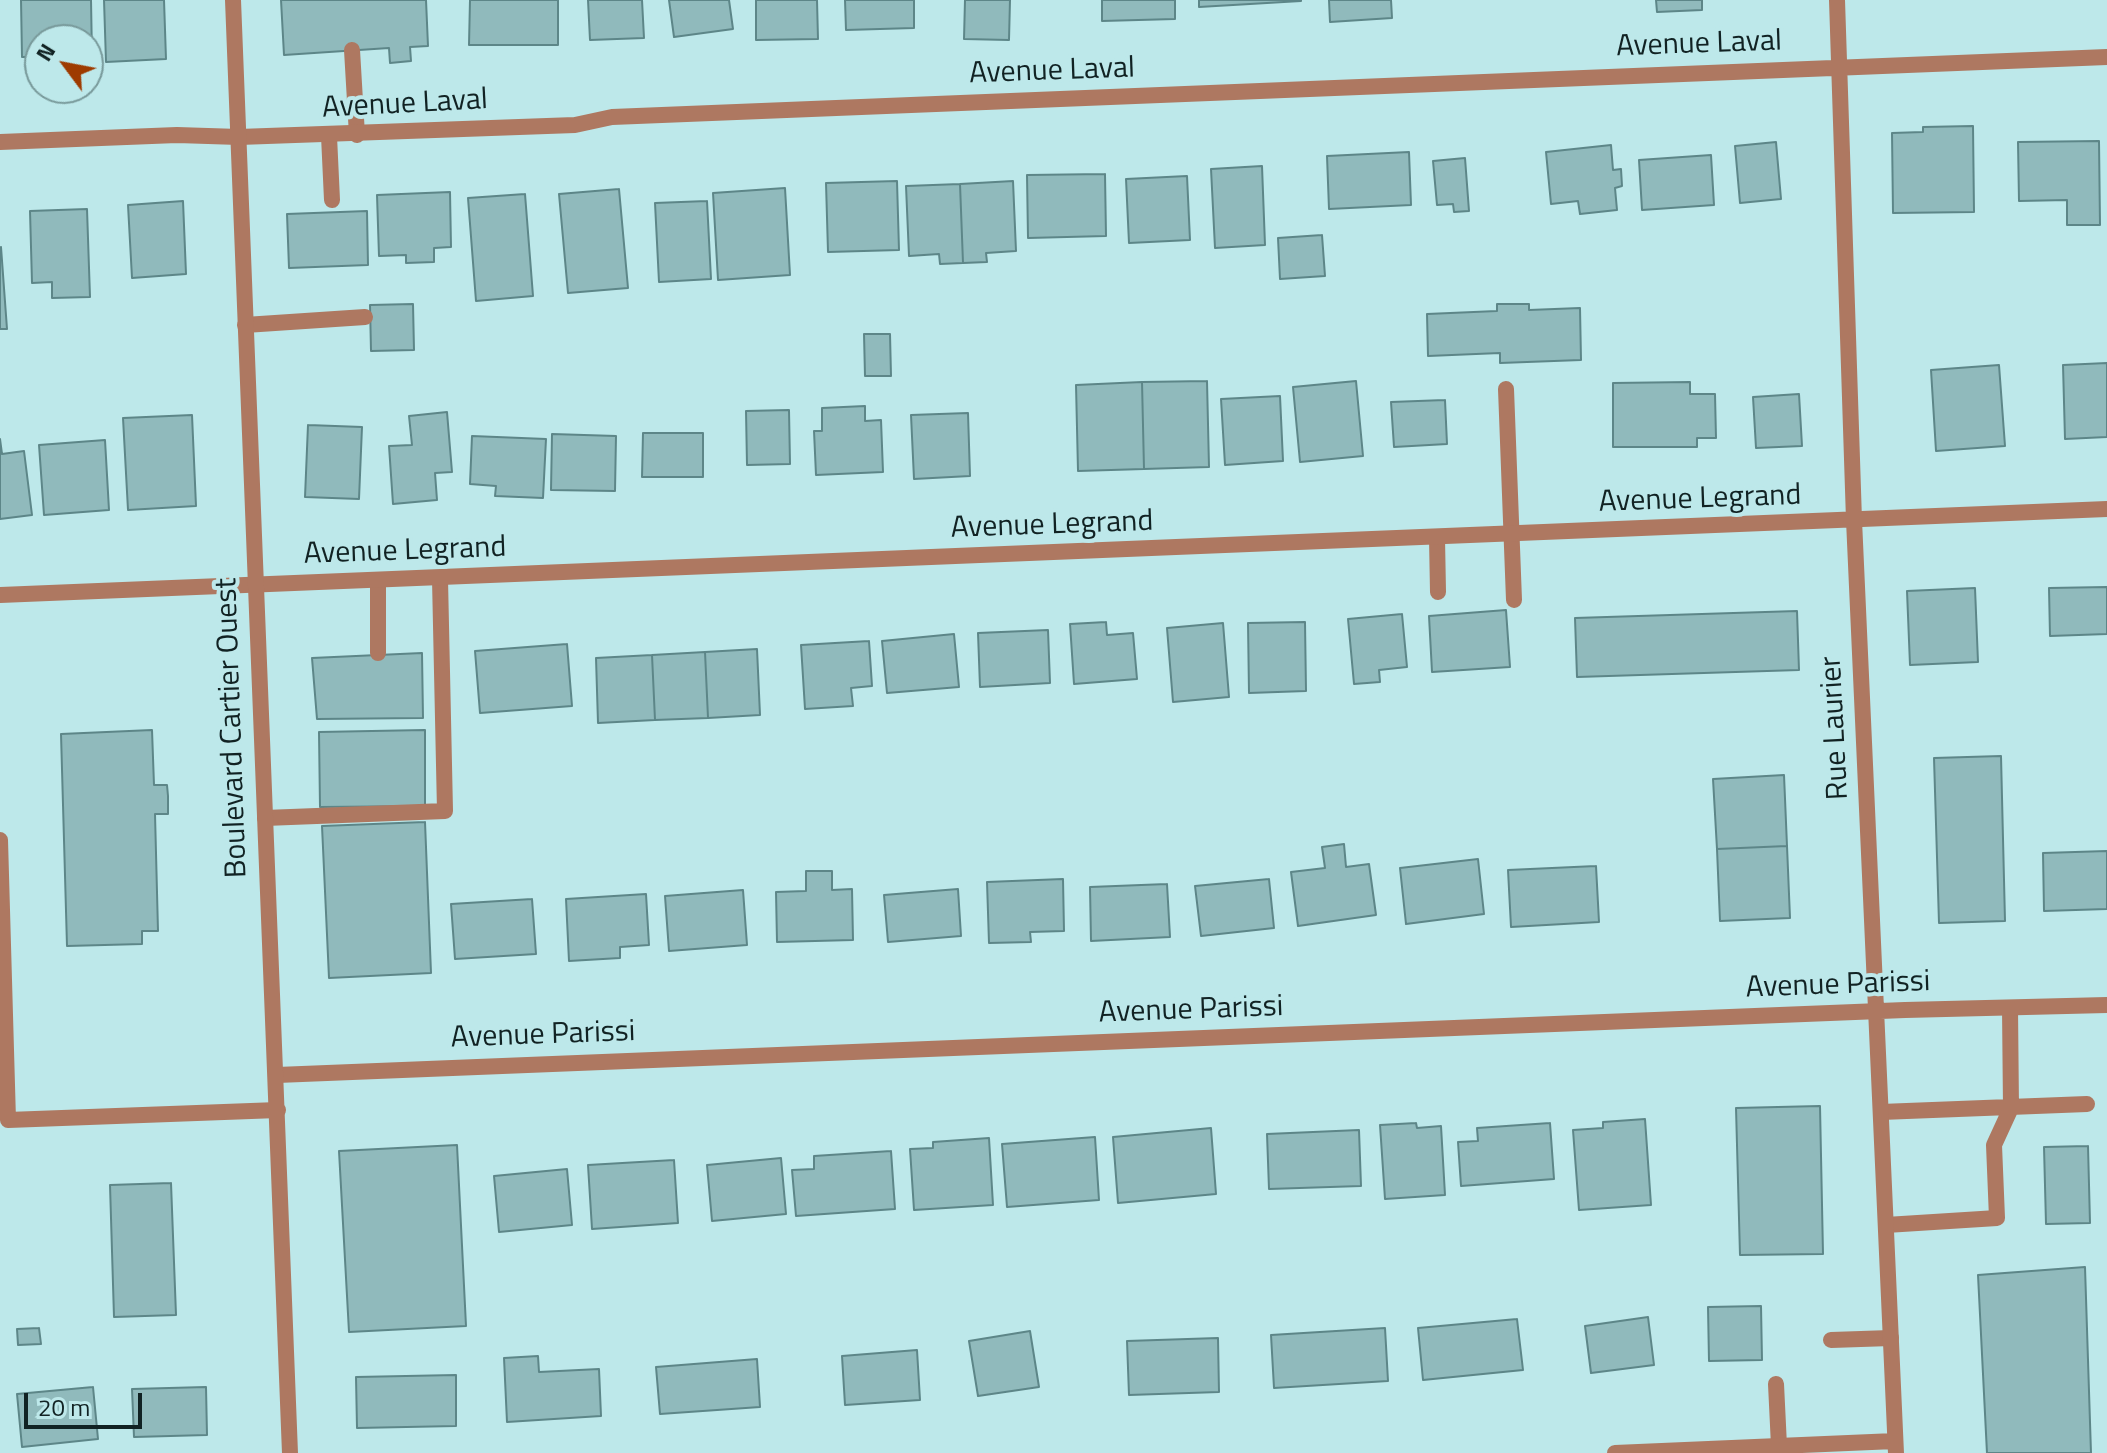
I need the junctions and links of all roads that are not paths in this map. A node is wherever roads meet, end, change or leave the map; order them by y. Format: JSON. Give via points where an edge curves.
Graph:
{"nodes":[{"id":1,"x":233,"y":0,"type":"edge"},
{"id":2,"x":1837,"y":0,"type":"edge"},
{"id":3,"x":352,"y":50,"type":"dead end"},
{"id":4,"x":2107,"y":57,"type":"edge"},
{"id":5,"x":1841,"y":67,"type":"junction"},
{"id":6,"x":357,"y":135,"type":"junction"},
{"id":7,"x":329,"y":136,"type":"junction"},
{"id":8,"x":239,"y":137,"type":"junction"},
{"id":9,"x":0,"y":142,"type":"edge"},
{"id":10,"x":332,"y":200,"type":"dead end"},
{"id":11,"x":365,"y":317,"type":"dead end"},
{"id":12,"x":245,"y":325,"type":"junction"},
{"id":13,"x":1506,"y":389,"type":"dead end"},
{"id":14,"x":2107,"y":509,"type":"edge"},
{"id":15,"x":1854,"y":520,"type":"junction"},
{"id":16,"x":1511,"y":535,"type":"junction"},
{"id":17,"x":1437,"y":538,"type":"junction"},
{"id":18,"x":440,"y":579,"type":"junction"},
{"id":19,"x":378,"y":581,"type":"junction"},
{"id":20,"x":255,"y":584,"type":"junction"},
{"id":21,"x":1438,"y":592,"type":"dead end"},
{"id":22,"x":0,"y":595,"type":"edge"},
{"id":23,"x":1514,"y":600,"type":"dead end"},
{"id":24,"x":378,"y":653,"type":"dead end"},
{"id":25,"x":265,"y":818,"type":"junction"},
{"id":26,"x":0,"y":840,"type":"edge"},
{"id":27,"x":2107,"y":1005,"type":"edge"},
{"id":28,"x":2010,"y":1008,"type":"junction"},
{"id":29,"x":1877,"y":1011,"type":"junction"},
{"id":30,"x":277,"y":1075,"type":"junction"},
{"id":31,"x":2087,"y":1104,"type":"dead end"},
{"id":32,"x":2011,"y":1108,"type":"junction"},
{"id":33,"x":278,"y":1110,"type":"junction"},
{"id":34,"x":1881,"y":1112,"type":"junction"},
{"id":35,"x":1886,"y":1225,"type":"junction"},
{"id":36,"x":1891,"y":1338,"type":"junction"},
{"id":37,"x":1831,"y":1340,"type":"dead end"},
{"id":38,"x":1776,"y":1384,"type":"dead end"},
{"id":39,"x":1779,"y":1446,"type":"junction"},
{"id":40,"x":1896,"y":1447,"type":"edge"},
{"id":41,"x":290,"y":1453,"type":"edge"},
{"id":42,"x":1615,"y":1453,"type":"edge"}],
"edges":[{"from":1,"to":8,"type":"street","name":"Boulevard Cartier Ouest"},
{"from":2,"to":5,"type":"street","name":"Rue Laurier"},
{"from":3,"to":6,"type":"street"},
{"from":4,"to":5,"type":"street","name":"Avenue Laval"},
{"from":5,"to":6,"type":"street","name":"Avenue Laval","via":[[612,117],[575,125]]},
{"from":5,"to":15,"type":"street","name":"Rue Laurier"},
{"from":6,"to":7,"type":"street","name":"Avenue Laval"},
{"from":7,"to":8,"type":"street","name":"Avenue Laval"},
{"from":7,"to":10,"type":"street"},
{"from":8,"to":9,"type":"street","name":"Avenue Laval"},
{"from":8,"to":12,"type":"street","name":"Boulevard Cartier Ouest"},
{"from":11,"to":12,"type":"street"},
{"from":12,"to":20,"type":"street","name":"Boulevard Cartier Ouest"},
{"from":13,"to":16,"type":"street"},
{"from":14,"to":15,"type":"street","name":"Avenue Legrand"},
{"from":15,"to":16,"type":"street","name":"Avenue Legrand"},
{"from":15,"to":29,"type":"street","name":"Rue Laurier"},
{"from":16,"to":17,"type":"street","name":"Avenue Legrand"},
{"from":16,"to":23,"type":"street"},
{"from":17,"to":18,"type":"street","name":"Avenue Legrand"},
{"from":17,"to":21,"type":"street"},
{"from":18,"to":19,"type":"street","name":"Avenue Legrand"},
{"from":18,"to":25,"type":"street","via":[[445,811]]},
{"from":19,"to":20,"type":"street","name":"Avenue Legrand"},
{"from":19,"to":24,"type":"street"},
{"from":20,"to":22,"type":"street","name":"Avenue Legrand"},
{"from":20,"to":25,"type":"street","name":"Boulevard Cartier Ouest"},
{"from":25,"to":30,"type":"street","name":"Boulevard Cartier Ouest"},
{"from":26,"to":33,"type":"street","via":[[8,1120]]},
{"from":27,"to":28,"type":"street","name":"Avenue Parissi"},
{"from":28,"to":29,"type":"street","name":"Avenue Parissi"},
{"from":28,"to":32,"type":"street"},
{"from":29,"to":30,"type":"street","name":"Avenue Parissi"},
{"from":29,"to":34,"type":"street","name":"Rue Laurier"},
{"from":30,"to":33,"type":"street","name":"Boulevard Cartier Ouest"},
{"from":31,"to":32,"type":"street"},
{"from":32,"to":34,"type":"street"},
{"from":32,"to":35,"type":"street","via":[[1994,1145],[1997,1218]]},
{"from":33,"to":41,"type":"street","name":"Boulevard Cartier Ouest"},
{"from":34,"to":35,"type":"street","name":"Rue Laurier"},
{"from":35,"to":36,"type":"street","name":"Rue Laurier"},
{"from":36,"to":37,"type":"street"},
{"from":36,"to":40,"type":"street","name":"Rue Laurier"},
{"from":38,"to":39,"type":"street"},
{"from":39,"to":40,"type":"street"},
{"from":39,"to":42,"type":"street"}]}
